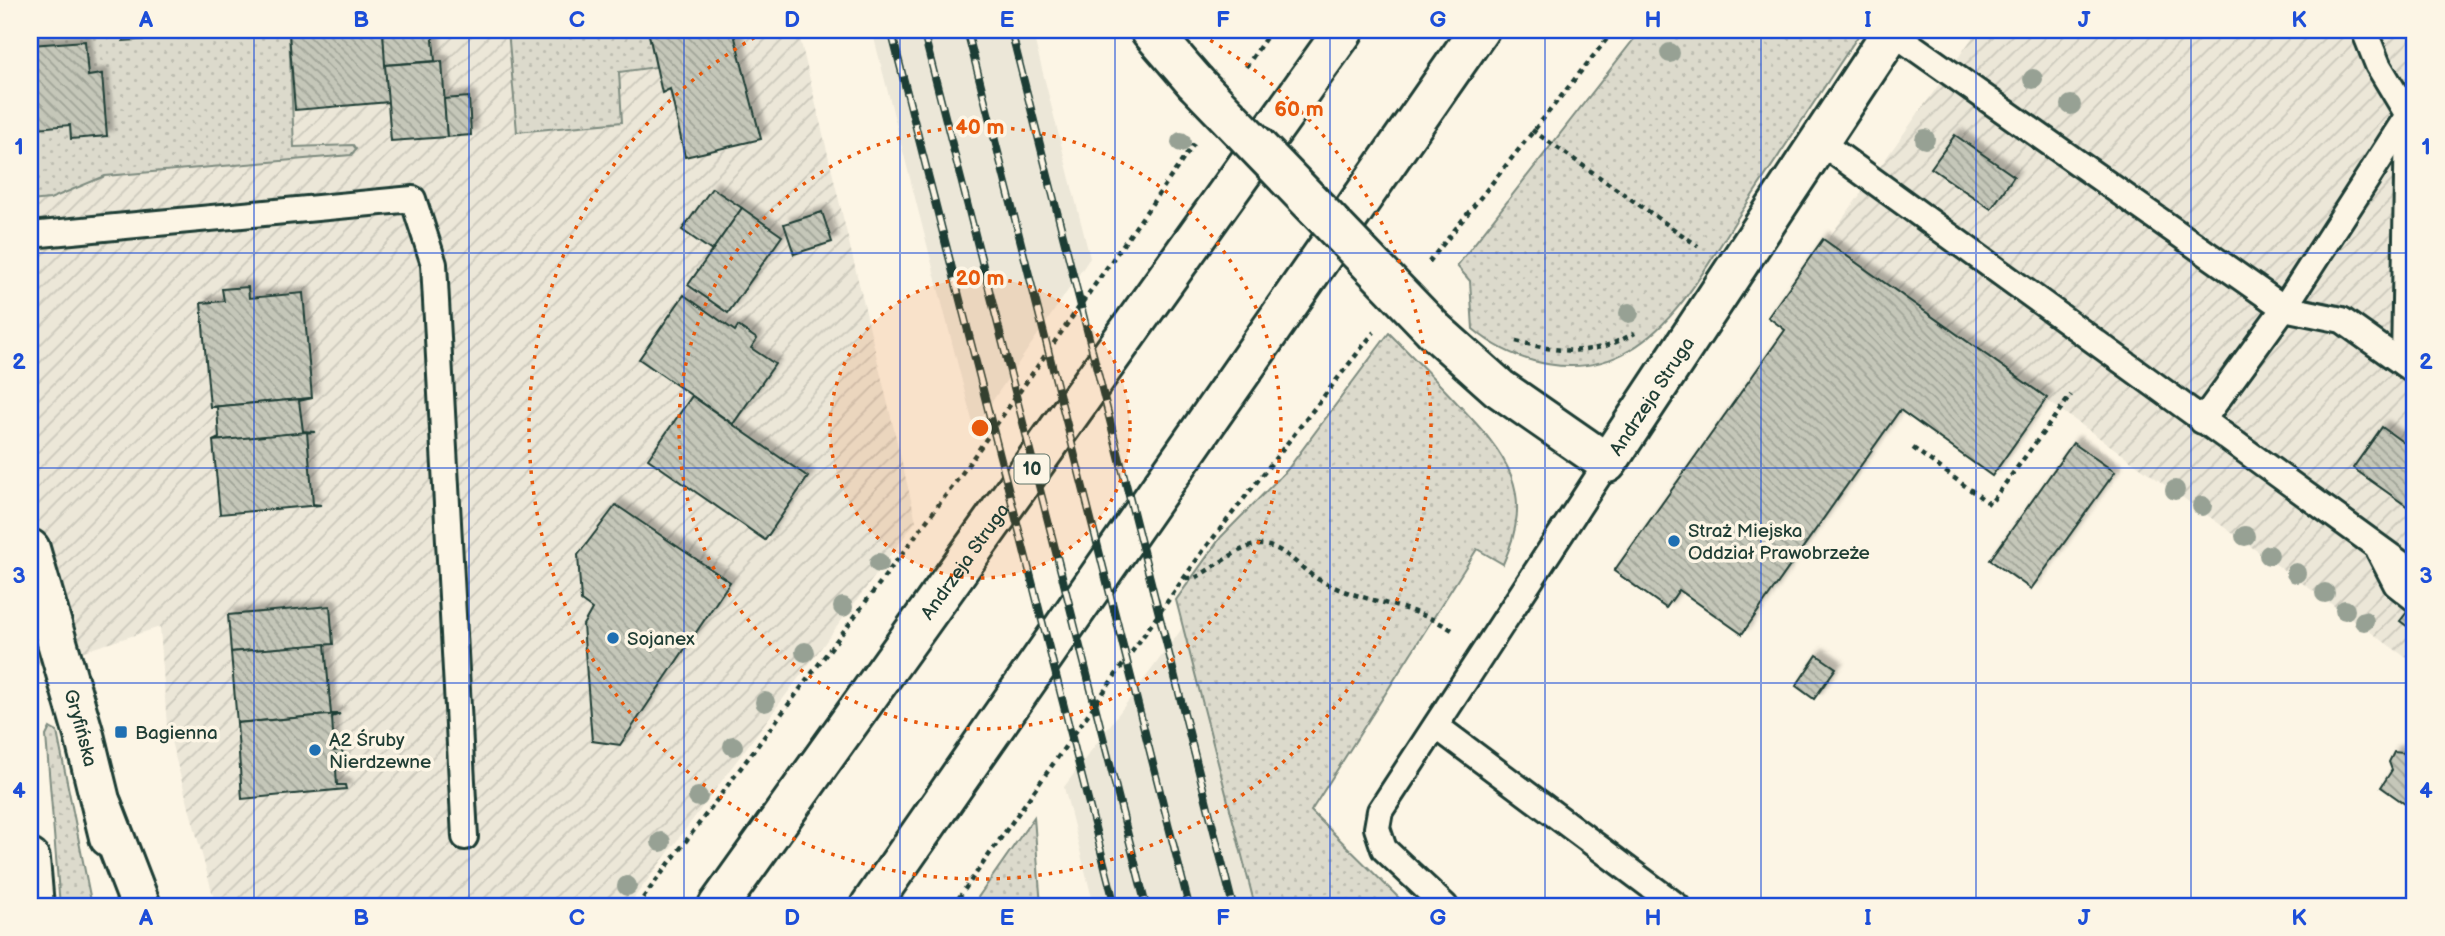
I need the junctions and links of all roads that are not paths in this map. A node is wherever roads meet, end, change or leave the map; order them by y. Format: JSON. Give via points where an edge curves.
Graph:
{"nodes":[{"id":1,"x":1150,"y":30,"type":"edge"},
{"id":2,"x":1344,"y":30,"type":"edge"},
{"id":3,"x":1479,"y":30,"type":"edge"},
{"id":4,"x":2364,"y":30,"type":"edge"},
{"id":5,"x":1893,"y":31,"type":"edge"},
{"id":6,"x":2408,"y":114,"type":"junction"},
{"id":7,"x":1819,"y":141,"type":"junction"},
{"id":8,"x":30,"y":235,"type":"edge"},
{"id":9,"x":2284,"y":308,"type":"junction"},
{"id":10,"x":2411,"y":361,"type":"edge"},
{"id":11,"x":2202,"y":421,"type":"junction"},
{"id":12,"x":1607,"y":463,"type":"junction"},
{"id":13,"x":2377,"y":547,"type":"junction"},
{"id":14,"x":30,"y":549,"type":"edge"},
{"id":15,"x":2415,"y":557,"type":"edge"},
{"id":16,"x":2415,"y":574,"type":"edge"},
{"id":17,"x":2415,"y":599,"type":"edge"},
{"id":18,"x":1436,"y":726,"type":"junction"},
{"id":19,"x":102,"y":805,"type":"junction"},
{"id":20,"x":465,"y":837,"type":"dead end"},
{"id":21,"x":30,"y":859,"type":"edge"},
{"id":22,"x":34,"y":906,"type":"edge"},
{"id":23,"x":125,"y":906,"type":"edge"},
{"id":24,"x":141,"y":906,"type":"edge"},
{"id":25,"x":718,"y":906,"type":"edge"},
{"id":26,"x":870,"y":906,"type":"edge"},
{"id":27,"x":1445,"y":906,"type":"edge"},
{"id":28,"x":1678,"y":906,"type":"edge"}],
"edges":[{"from":1,"to":12,"type":"main road","name":"Andrzeja Struga","bridge":true,"via":[[1434,330],[1499,388]]},
{"from":2,"to":25,"type":"main road","name":"Andrzeja Struga","number":"10"},
{"from":3,"to":26,"type":"main road"},
{"from":4,"to":6,"type":"lane","via":[[2378,65]]},
{"from":5,"to":7,"type":"main road","name":"Andrzeja Struga"},
{"from":5,"to":9,"type":"lane"},
{"from":6,"to":9,"type":"lane"},
{"from":6,"to":10,"type":"lane"},
{"from":7,"to":11,"type":"lane"},
{"from":7,"to":12,"type":"main road","name":"Andrzeja Struga"},
{"from":8,"to":20,"type":"lane","via":[[412,199],[434,264]]},
{"from":9,"to":10,"type":"lane","via":[[2342,320]]},
{"from":9,"to":11,"type":"lane"},
{"from":11,"to":13,"type":"lane"},
{"from":12,"to":18,"type":"lane"},
{"from":13,"to":15,"type":"lane"},
{"from":13,"to":16,"type":"lane"},
{"from":13,"to":17,"type":"lane","via":[[2396,584]]},
{"from":14,"to":19,"type":"main road","name":"Gryfińska"},
{"from":18,"to":27,"type":"lane","via":[[1380,811],[1377,828],[1384,849]]},
{"from":18,"to":28,"type":"lane"},
{"from":19,"to":23,"type":"main road","name":"Gryfińska"},
{"from":19,"to":24,"type":"main road"},
{"from":21,"to":22,"type":"main road"}]}
